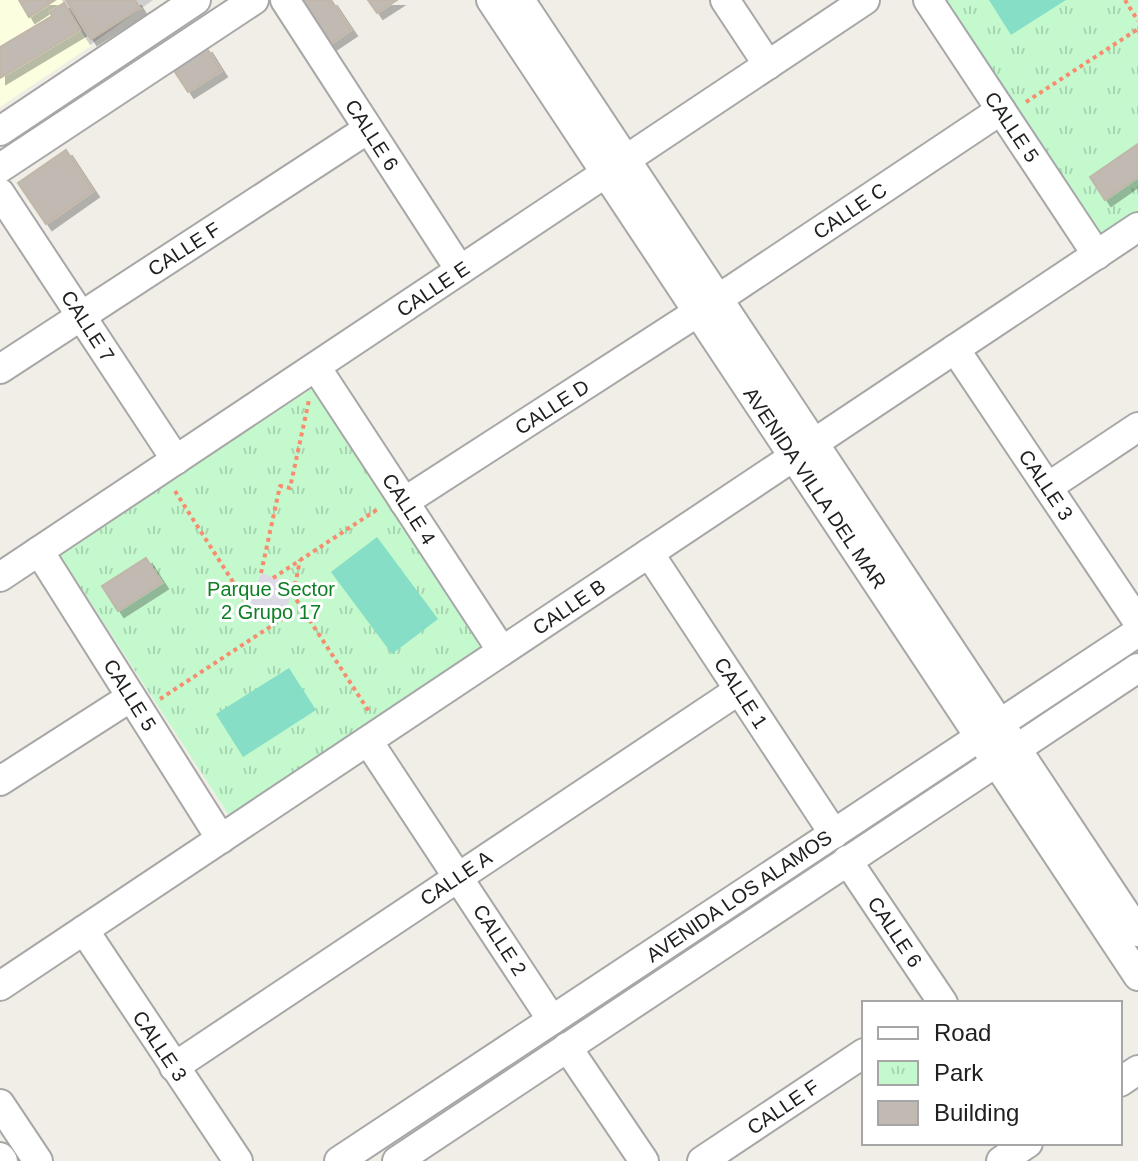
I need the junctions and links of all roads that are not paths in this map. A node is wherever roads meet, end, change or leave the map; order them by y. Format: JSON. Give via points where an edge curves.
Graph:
{"nodes":[{"id":1,"x":196,"y":0,"type":"edge"},
{"id":2,"x":254,"y":0,"type":"edge"},
{"id":3,"x":285,"y":0,"type":"edge"},
{"id":4,"x":491,"y":0,"type":"edge"},
{"id":5,"x":520,"y":0,"type":"edge"},
{"id":6,"x":725,"y":0,"type":"edge"},
{"id":7,"x":865,"y":0,"type":"edge"},
{"id":8,"x":928,"y":0,"type":"edge"},
{"id":9,"x":768,"y":65,"type":"junction"},
{"id":10,"x":1003,"y":113,"type":"junction"},
{"id":11,"x":368,"y":129,"type":"junction"},
{"id":12,"x":0,"y":131,"type":"edge"},
{"id":13,"x":616,"y":167,"type":"junction"},
{"id":14,"x":0,"y":168,"type":"edge"},
{"id":15,"x":0,"y":193,"type":"edge"},
{"id":16,"x":1138,"y":227,"type":"edge"},
{"id":17,"x":1097,"y":255,"type":"junction"},
{"id":18,"x":460,"y":270,"type":"junction"},
{"id":19,"x":709,"y":306,"type":"junction"},
{"id":20,"x":81,"y":317,"type":"junction"},
{"id":21,"x":955,"y":349,"type":"junction"},
{"id":22,"x":0,"y":369,"type":"edge"},
{"id":23,"x":313,"y":379,"type":"junction"},
{"id":24,"x":1138,"y":427,"type":"edge"},
{"id":25,"x":804,"y":450,"type":"junction"},
{"id":26,"x":174,"y":472,"type":"junction"},
{"id":27,"x":1048,"y":487,"type":"junction"},
{"id":28,"x":402,"y":498,"type":"junction"},
{"id":29,"x":39,"y":551,"type":"junction"},
{"id":30,"x":649,"y":553,"type":"junction"},
{"id":31,"x":0,"y":577,"type":"edge"},
{"id":32,"x":1138,"y":622,"type":"edge"},
{"id":33,"x":1138,"y":632,"type":"edge"},
{"id":34,"x":502,"y":651,"type":"junction"},
{"id":35,"x":1138,"y":668,"type":"edge"},
{"id":36,"x":739,"y":690,"type":"junction"},
{"id":37,"x":136,"y":704,"type":"junction"},
{"id":38,"x":990,"y":730,"type":"junction"},
{"id":39,"x":375,"y":736,"type":"junction"},
{"id":40,"x":1007,"y":755,"type":"junction"},
{"id":41,"x":0,"y":781,"type":"edge"},
{"id":42,"x":834,"y":834,"type":"junction"},
{"id":43,"x":221,"y":839,"type":"junction"},
{"id":44,"x":847,"y":860,"type":"junction"},
{"id":45,"x":458,"y":877,"type":"junction"},
{"id":46,"x":84,"y":930,"type":"junction"},
{"id":47,"x":1138,"y":932,"type":"edge"},
{"id":48,"x":1138,"y":976,"type":"edge"},
{"id":49,"x":0,"y":986,"type":"edge"},
{"id":50,"x":940,"y":1001,"type":"edge"},
{"id":51,"x":552,"y":1020,"type":"junction"},
{"id":52,"x":567,"y":1047,"type":"junction"},
{"id":53,"x":862,"y":1054,"type":"edge"},
{"id":54,"x":174,"y":1067,"type":"junction"},
{"id":55,"x":0,"y":1104,"type":"edge"},
{"id":56,"x":1025,"y":1145,"type":"edge"},
{"id":57,"x":432,"y":1152,"type":"edge"},
{"id":58,"x":38,"y":1161,"type":"edge"},
{"id":59,"x":238,"y":1161,"type":"edge"},
{"id":60,"x":339,"y":1161,"type":"edge"},
{"id":61,"x":397,"y":1161,"type":"edge"},
{"id":62,"x":644,"y":1161,"type":"edge"},
{"id":63,"x":702,"y":1161,"type":"edge"},
{"id":64,"x":1001,"y":1161,"type":"edge"}],
"edges":[{"from":1,"to":12,"type":"street"},
{"from":2,"to":14,"type":"street"},
{"from":3,"to":11,"type":"street","name":"CALLE 6"},
{"from":4,"to":13,"type":"street","name":"AVENIDA VILLA DEL MAR"},
{"from":5,"to":13,"type":"street","name":"AVENIDA VILLA DEL MAR"},
{"from":6,"to":9,"type":"street"},
{"from":7,"to":9,"type":"street","name":"CALLE E"},
{"from":8,"to":10,"type":"street","name":"CALLE 5"},
{"from":9,"to":13,"type":"street","name":"CALLE E"},
{"from":10,"to":17,"type":"street","name":"CALLE 5"},
{"from":10,"to":19,"type":"street","name":"CALLE C"},
{"from":11,"to":18,"type":"street","name":"CALLE 6"},
{"from":11,"to":20,"type":"street","name":"CALLE F"},
{"from":13,"to":18,"type":"street","name":"CALLE E"},
{"from":13,"to":19,"type":"street","name":"AVENIDA VILLA DEL MAR"},
{"from":15,"to":20,"type":"street","name":"CALLE 7"},
{"from":16,"to":17,"type":"street","name":"CALLE B"},
{"from":17,"to":21,"type":"street","name":"CALLE B"},
{"from":18,"to":23,"type":"street","name":"CALLE E"},
{"from":19,"to":25,"type":"street","name":"AVENIDA VILLA DEL MAR"},
{"from":19,"to":28,"type":"street","name":"CALLE D"},
{"from":20,"to":22,"type":"street","name":"CALLE F"},
{"from":20,"to":26,"type":"street","name":"CALLE 7"},
{"from":21,"to":25,"type":"street","name":"CALLE B"},
{"from":21,"to":27,"type":"street","name":"CALLE 3"},
{"from":23,"to":26,"type":"street","name":"CALLE E"},
{"from":23,"to":28,"type":"street","name":"CALLE 4"},
{"from":24,"to":27,"type":"street"},
{"from":25,"to":30,"type":"street","name":"CALLE B"},
{"from":25,"to":38,"type":"street","name":"AVENIDA VILLA DEL MAR"},
{"from":26,"to":29,"type":"street","name":"CALLE E"},
{"from":27,"to":32,"type":"street","name":"CALLE 3"},
{"from":28,"to":34,"type":"street","name":"CALLE 4"},
{"from":29,"to":31,"type":"street","name":"CALLE E"},
{"from":29,"to":37,"type":"street","name":"CALLE 5"},
{"from":30,"to":34,"type":"street","name":"CALLE B"},
{"from":30,"to":36,"type":"street","name":"CALLE 1"},
{"from":33,"to":38,"type":"street","name":"AVENIDA LOS ALAMOS"},
{"from":34,"to":39,"type":"street","name":"CALLE B"},
{"from":35,"to":40,"type":"street","name":"AVENIDA LOS ALAMOS"},
{"from":36,"to":42,"type":"street","name":"CALLE 1"},
{"from":36,"to":45,"type":"street","name":"CALLE A"},
{"from":37,"to":41,"type":"street"},
{"from":37,"to":43,"type":"street","name":"CALLE 5"},
{"from":38,"to":40,"type":"street","name":"AVENIDA VILLA DEL MAR"},
{"from":38,"to":42,"type":"street","name":"AVENIDA LOS ALAMOS"},
{"from":39,"to":43,"type":"street","name":"CALLE B"},
{"from":39,"to":45,"type":"street","name":"CALLE 2"},
{"from":40,"to":44,"type":"street","name":"AVENIDA LOS ALAMOS"},
{"from":40,"to":47,"type":"street","name":"AVENIDA VILLA DEL MAR"},
{"from":40,"to":48,"type":"street","name":"AVENIDA VILLA DEL MAR"},
{"from":42,"to":51,"type":"street","name":"AVENIDA LOS ALAMOS"},
{"from":43,"to":46,"type":"street","name":"CALLE B"},
{"from":44,"to":50,"type":"street","name":"CALLE 6"},
{"from":44,"to":52,"type":"street","name":"AVENIDA LOS ALAMOS"},
{"from":45,"to":51,"type":"street","name":"CALLE 2"},
{"from":45,"to":54,"type":"street","name":"CALLE A"},
{"from":46,"to":49,"type":"street","name":"CALLE B"},
{"from":46,"to":54,"type":"street","name":"CALLE 3"},
{"from":51,"to":60,"type":"street","name":"AVENIDA LOS ALAMOS"},
{"from":52,"to":57,"type":"street","name":"AVENIDA LOS ALAMOS"},
{"from":52,"to":62,"type":"street"},
{"from":53,"to":63,"type":"street","name":"CALLE F"},
{"from":54,"to":59,"type":"street","name":"CALLE 3"},
{"from":55,"to":58,"type":"street"},
{"from":56,"to":64,"type":"street"},
{"from":57,"to":61,"type":"street","name":"AVENIDA LOS ALAMOS"}]}
